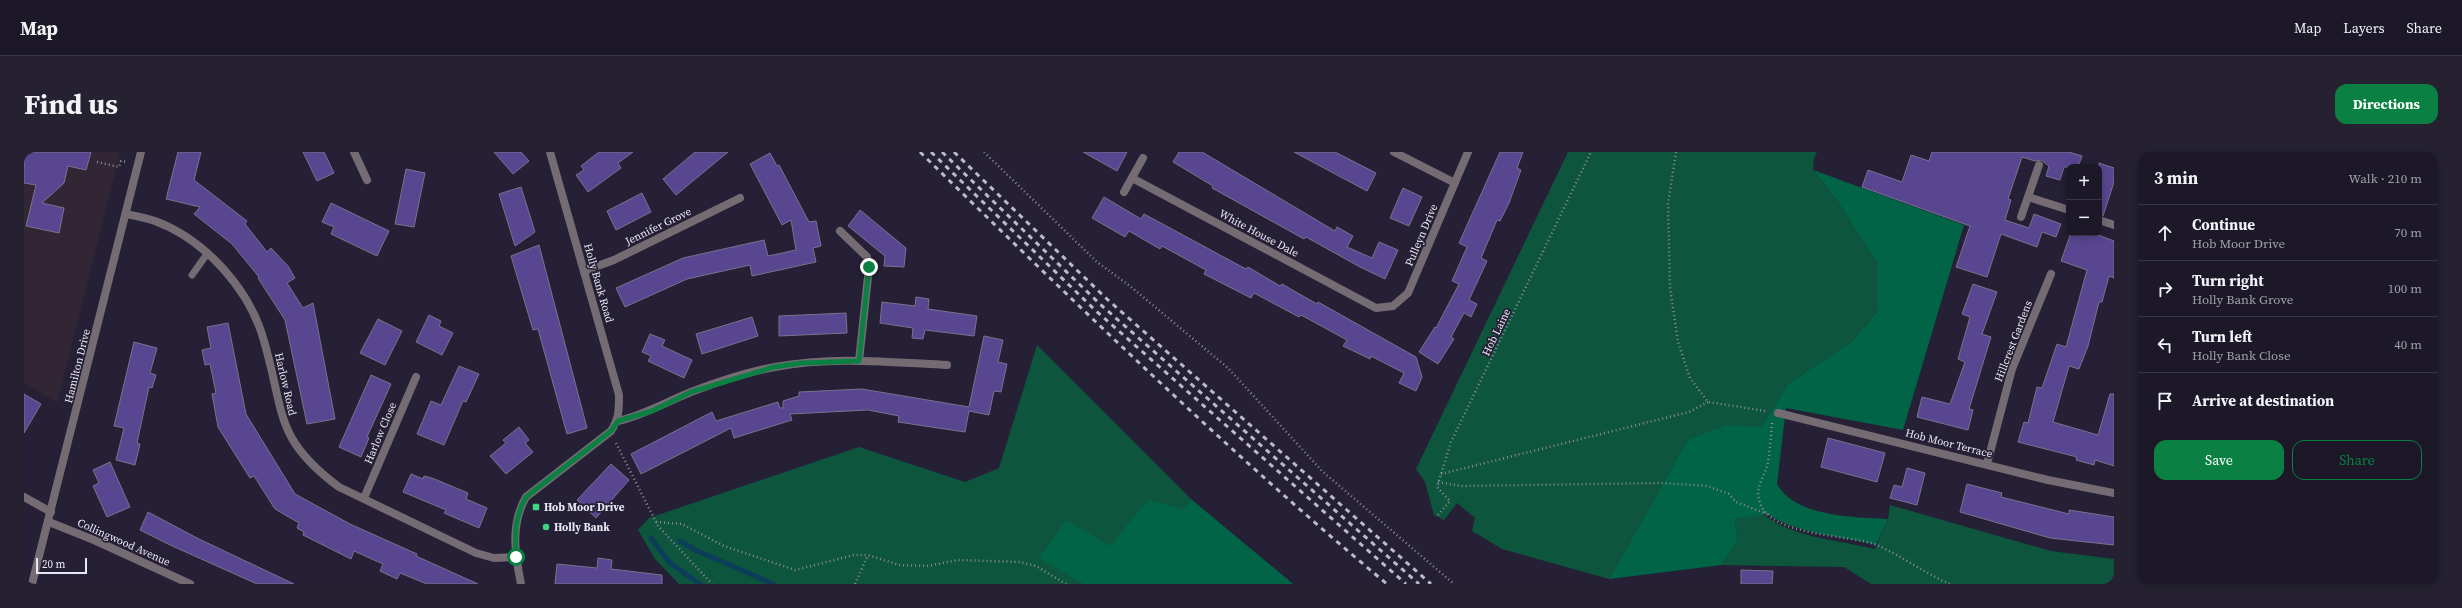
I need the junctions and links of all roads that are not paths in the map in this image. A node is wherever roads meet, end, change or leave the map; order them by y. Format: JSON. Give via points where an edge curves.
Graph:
{"nodes":[{"id":1,"x":140,"y":152,"type":"edge"},
{"id":2,"x":354,"y":152,"type":"edge"},
{"id":3,"x":550,"y":152,"type":"edge"},
{"id":4,"x":1394,"y":152,"type":"edge"},
{"id":5,"x":1468,"y":152,"type":"edge"},
{"id":6,"x":1143,"y":158,"type":"dead end"},
{"id":7,"x":2039,"y":165,"type":"dead end"},
{"id":8,"x":1132,"y":178,"type":"junction"},
{"id":9,"x":368,"y":180,"type":"dead end"},
{"id":10,"x":1455,"y":183,"type":"junction"},
{"id":11,"x":1124,"y":192,"type":"dead end"},
{"id":12,"x":2028,"y":197,"type":"junction"},
{"id":13,"x":740,"y":198,"type":"dead end"},
{"id":14,"x":2066,"y":209,"type":"edge"},
{"id":15,"x":126,"y":214,"type":"junction"},
{"id":16,"x":2022,"y":217,"type":"dead end"},
{"id":17,"x":2102,"y":221,"type":"edge"},
{"id":18,"x":2114,"y":225,"type":"edge"},
{"id":19,"x":840,"y":231,"type":"dead end"},
{"id":20,"x":207,"y":254,"type":"junction"},
{"id":21,"x":584,"y":271,"type":"junction"},
{"id":22,"x":2051,"y":274,"type":"dead end"},
{"id":23,"x":192,"y":276,"type":"dead end"},
{"id":24,"x":1376,"y":308,"type":"joint"},
{"id":25,"x":859,"y":361,"type":"junction"},
{"id":26,"x":947,"y":365,"type":"dead end"},
{"id":27,"x":416,"y":377,"type":"dead end"},
{"id":28,"x":1775,"y":413,"type":"road end"},
{"id":29,"x":618,"y":421,"type":"junction"},
{"id":30,"x":1987,"y":464,"type":"junction"},
{"id":31,"x":2114,"y":493,"type":"edge"},
{"id":32,"x":24,"y":497,"type":"edge"},
{"id":33,"x":364,"y":498,"type":"junction"},
{"id":34,"x":51,"y":512,"type":"junction"},
{"id":35,"x":48,"y":522,"type":"junction"},
{"id":36,"x":516,"y":557,"type":"junction"},
{"id":37,"x":32,"y":584,"type":"edge"},
{"id":38,"x":190,"y":584,"type":"edge"},
{"id":39,"x":521,"y":584,"type":"edge"}],
"edges":[{"from":1,"to":15,"type":"street","name":"Hamilton Drive"},
{"from":2,"to":9,"type":"street"},
{"from":3,"to":21,"type":"street","name":"Holly Bank Road"},
{"from":4,"to":10,"type":"street"},
{"from":5,"to":10,"type":"street","name":"Pulleyn Drive"},
{"from":6,"to":8,"type":"street"},
{"from":7,"to":12,"type":"street"},
{"from":8,"to":11,"type":"street"},
{"from":8,"to":24,"type":"street","name":"White House Dale"},
{"from":10,"to":24,"type":"street","name":"Pulleyn Drive","via":[[1408,293],[1393,306]]},
{"from":12,"to":14,"type":"street"},
{"from":12,"to":16,"type":"street"},
{"from":13,"to":21,"type":"street","name":"Jennifer Grove","via":[[614,260]]},
{"from":15,"to":20,"type":"street","name":"Harlow Road","via":[[155,221],[188,238]]},
{"from":15,"to":34,"type":"street","name":"Hamilton Drive"},
{"from":17,"to":18,"type":"street"},
{"from":19,"to":25,"type":"street","via":[[866,257],[869,267]]},
{"from":20,"to":23,"type":"lane"},
{"from":20,"to":33,"type":"street","name":"Harlow Road","via":[[226,272],[258,322],[281,417],[290,438],[304,458],[321,473],[340,487]]},
{"from":21,"to":29,"type":"street","name":"Holly Bank Road","via":[[619,395]]},
{"from":22,"to":30,"type":"street","name":"Hillcrest Gardens","via":[[2012,369]]},
{"from":25,"to":26,"type":"street"},
{"from":25,"to":29,"type":"street","via":[[802,363],[774,367],[691,392],[652,411]]},
{"from":27,"to":33,"type":"street","name":"Harlow Close"},
{"from":28,"to":30,"type":"street","name":"Hob Moor Terrace"},
{"from":29,"to":36,"type":"street","via":[[611,431],[526,497],[518,511],[515,526]]},
{"from":30,"to":31,"type":"street","name":"Hob Moor Terrace","via":[[2077,487]]},
{"from":32,"to":34,"type":"street"},
{"from":33,"to":36,"type":"street","name":"Harlow Road","via":[[476,553],[494,558]]},
{"from":34,"to":35,"type":"street","name":"Hamilton Drive"},
{"from":35,"to":37,"type":"street","name":"Hamilton Drive"},
{"from":35,"to":38,"type":"street","name":"Collingwood Avenue"},
{"from":36,"to":39,"type":"street"}]}
